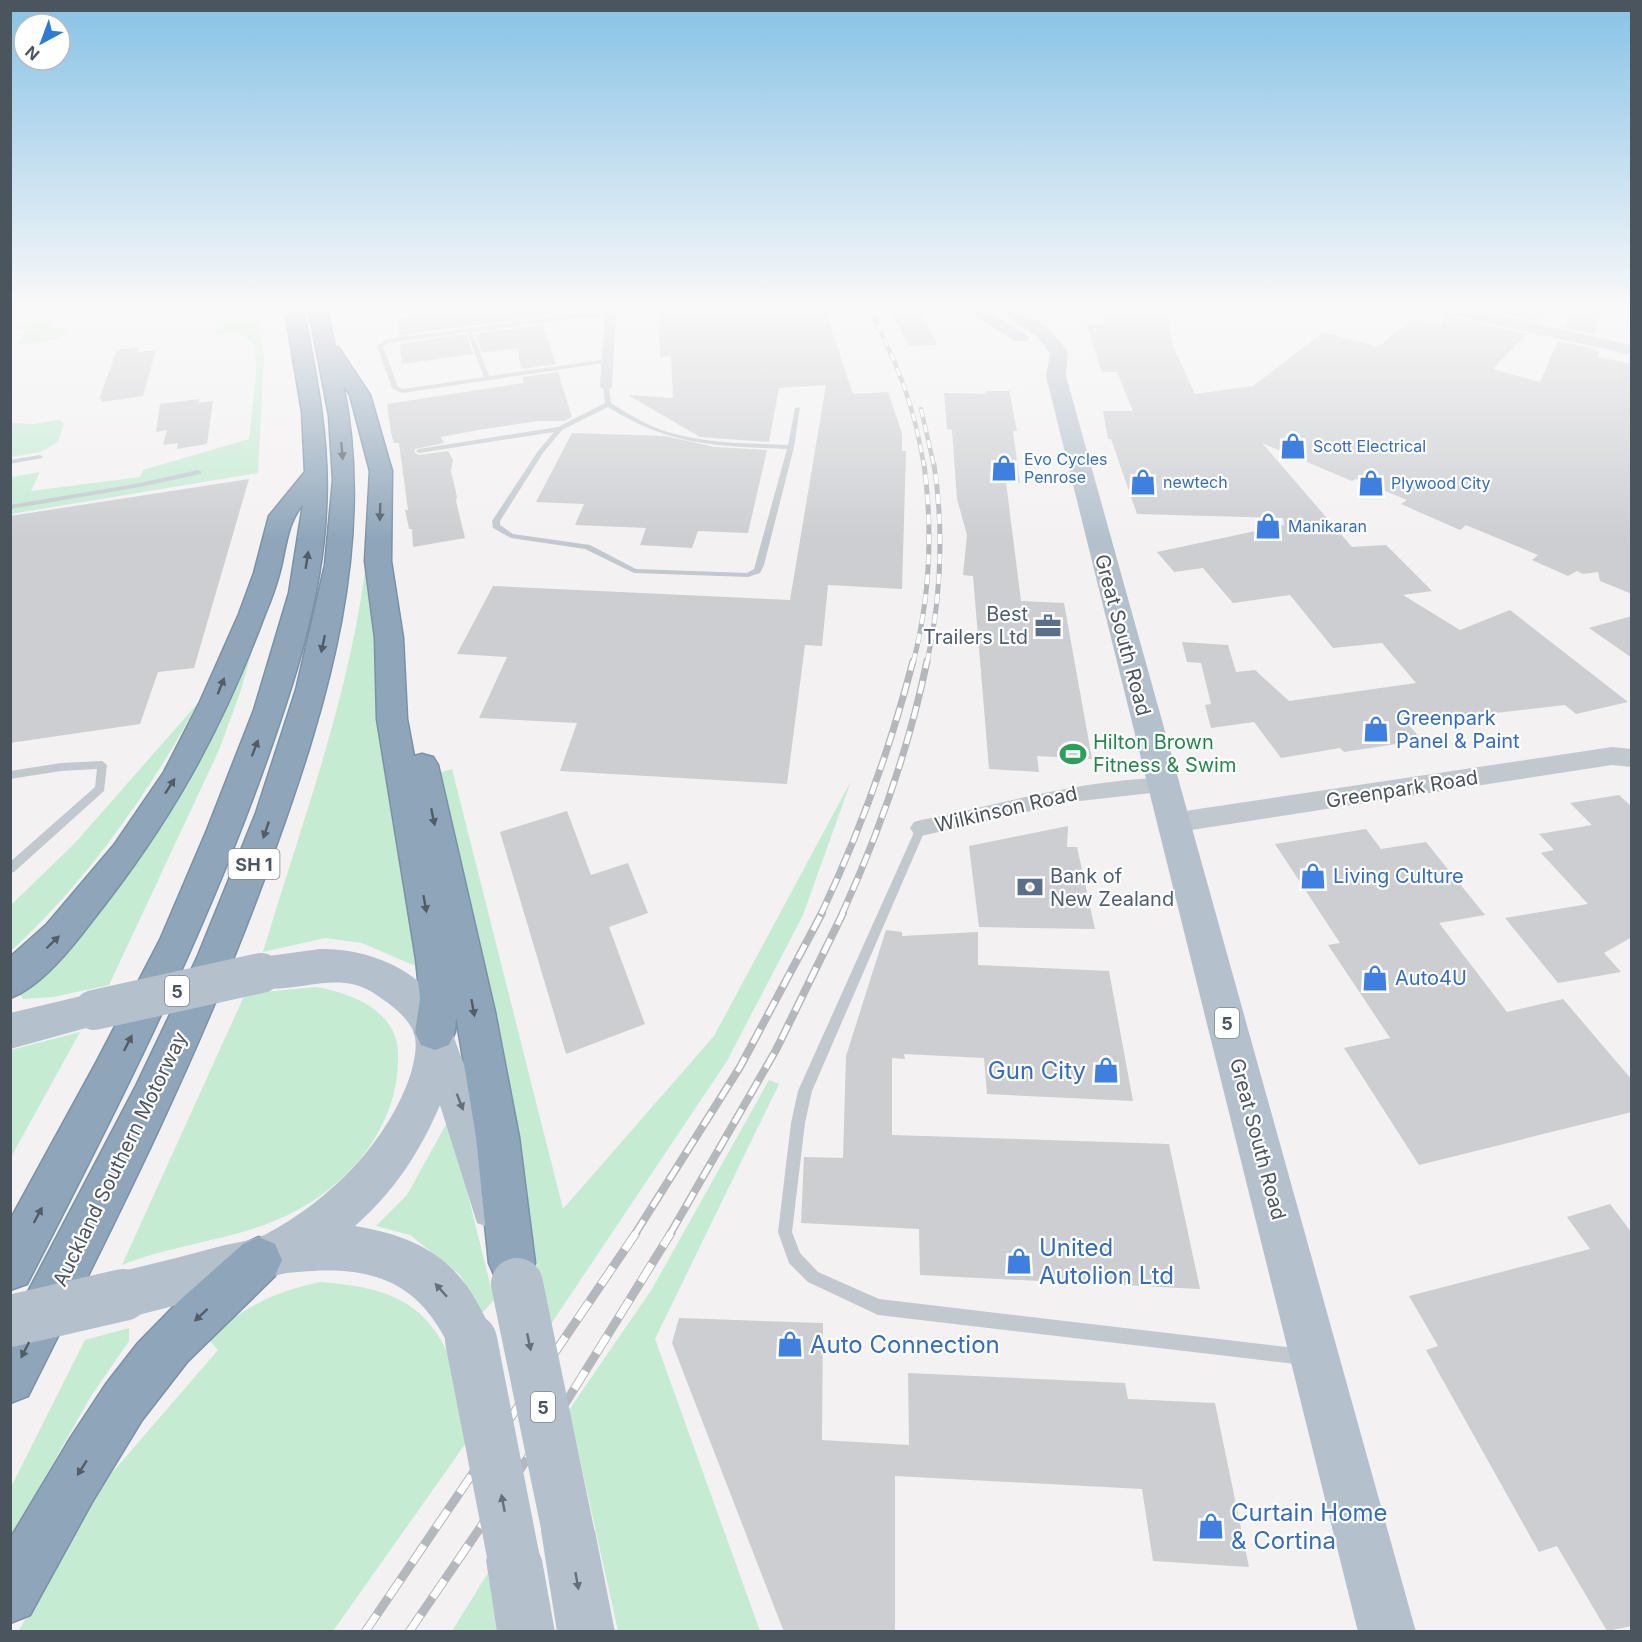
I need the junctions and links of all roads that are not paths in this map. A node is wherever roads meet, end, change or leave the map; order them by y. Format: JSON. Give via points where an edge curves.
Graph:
{"nodes":[{"id":1,"x":307,"y":387,"type":"edge"},
{"id":2,"x":332,"y":387,"type":"edge"},
{"id":3,"x":355,"y":387,"type":"edge"},
{"id":4,"x":395,"y":387,"type":"edge"},
{"id":5,"x":429,"y":387,"type":"edge"},
{"id":6,"x":606,"y":387,"type":"edge"},
{"id":7,"x":1060,"y":387,"type":"edge"},
{"id":8,"x":608,"y":404,"type":"junction"},
{"id":9,"x":798,"y":408,"type":"dead end"},
{"id":10,"x":560,"y":429,"type":"junction"},
{"id":11,"x":791,"y":447,"type":"junction"},
{"id":12,"x":419,"y":451,"type":"dead end"},
{"id":13,"x":40,"y":457,"type":"dead end"},
{"id":14,"x":10,"y":462,"type":"edge"},
{"id":15,"x":198,"y":472,"type":"dead end"},
{"id":16,"x":316,"y":474,"type":"junction"},
{"id":17,"x":10,"y":507,"type":"edge"},
{"id":18,"x":389,"y":638,"type":"junction"},
{"id":19,"x":1632,"y":758,"type":"edge"},
{"id":20,"x":10,"y":775,"type":"edge"},
{"id":21,"x":1162,"y":786,"type":"junction"},
{"id":22,"x":1172,"y":823,"type":"junction"},
{"id":23,"x":921,"y":828,"type":"joint"},
{"id":24,"x":10,"y":869,"type":"edge"},
{"id":25,"x":10,"y":981,"type":"edge"},
{"id":26,"x":10,"y":1031,"type":"edge"},
{"id":27,"x":436,"y":1040,"type":"junction"},
{"id":28,"x":271,"y":1255,"type":"junction"},
{"id":29,"x":10,"y":1267,"type":"edge"},
{"id":30,"x":514,"y":1274,"type":"junction"},
{"id":31,"x":10,"y":1321,"type":"edge"},
{"id":32,"x":1315,"y":1358,"type":"junction"},
{"id":33,"x":10,"y":1378,"type":"edge"},
{"id":34,"x":10,"y":1594,"type":"edge"},
{"id":35,"x":526,"y":1632,"type":"edge"},
{"id":36,"x":586,"y":1632,"type":"edge"},
{"id":37,"x":1387,"y":1632,"type":"edge"}],
"edges":[{"from":1,"to":16,"type":"highway","number":"SH 1"},
{"from":2,"to":33,"type":"highway","name":"Auckland Southern Motorway","number":"SH 1","one_way":true,"via":[[344,477],[341,537],[318,668],[293,753],[250,874],[177,1045]]},
{"from":3,"to":18,"type":"highway","one_way":true,"via":[[381,471],[378,561]]},
{"from":4,"to":5,"type":"lane","via":[[399,391]]},
{"from":6,"to":8,"type":"lane"},
{"from":7,"to":21,"type":"main road","name":"Great South Road","number":"5"},
{"from":8,"to":10,"type":"lane"},
{"from":8,"to":11,"type":"lane","via":[[635,422],[681,440]]},
{"from":9,"to":11,"type":"lane"},
{"from":10,"to":11,"type":"lane","via":[[540,452],[496,526],[511,536],[587,547],[634,571],[748,575],[757,571]]},
{"from":10,"to":12,"type":"lane"},
{"from":13,"to":14,"type":"lane"},
{"from":15,"to":17,"type":"lane"},
{"from":25,"to":16,"type":"highway","one_way":true,"via":[[60,935],[126,854],[176,778],[252,614],[281,516]]},
{"from":29,"to":16,"type":"highway","number":"SH 1","one_way":true,"via":[[168,960],[266,720],[292,635],[307,564]]},
{"from":18,"to":27,"type":"highway","one_way":true,"via":[[392,719],[435,959],[439,999]]},
{"from":18,"to":30,"type":"highway","one_way":true,"via":[[411,713],[471,994],[507,1194]]},
{"from":19,"to":22,"type":"street","name":"Greenpark Road","via":[[1612,756]]},
{"from":20,"to":24,"type":"lane","via":[[102,765],[100,788]]},
{"from":21,"to":22,"type":"main road","name":"Great South Road","number":"5"},
{"from":21,"to":23,"type":"street","name":"Wilkinson Road","via":[[1082,792]]},
{"from":22,"to":32,"type":"main road","name":"Great South Road","number":"5"},
{"from":23,"to":32,"type":"lane","via":[[805,1091],[785,1232],[794,1258],[813,1277],[878,1307]]},
{"from":26,"to":27,"type":"main road","number":"5","bridge":true,"via":[[261,974],[327,966],[354,968],[395,986],[427,1015]]},
{"from":27,"to":28,"type":"main road","via":[[416,1115],[383,1167],[343,1206]]},
{"from":27,"to":30,"type":"main road","number":"5","one_way":true,"via":[[462,1107]]},
{"from":28,"to":31,"type":"main road","bridge":true},
{"from":28,"to":34,"type":"highway","one_way":true,"via":[[173,1341],[142,1377],[81,1469]]},
{"from":35,"to":28,"type":"main road","one_way":true,"bridge":true,"via":[[471,1340],[460,1314],[429,1276],[398,1260],[354,1249]]},
{"from":30,"to":36,"type":"main road","number":"5","one_way":true,"bridge":true},
{"from":32,"to":37,"type":"main road","name":"Great South Road","number":"5"}]}
